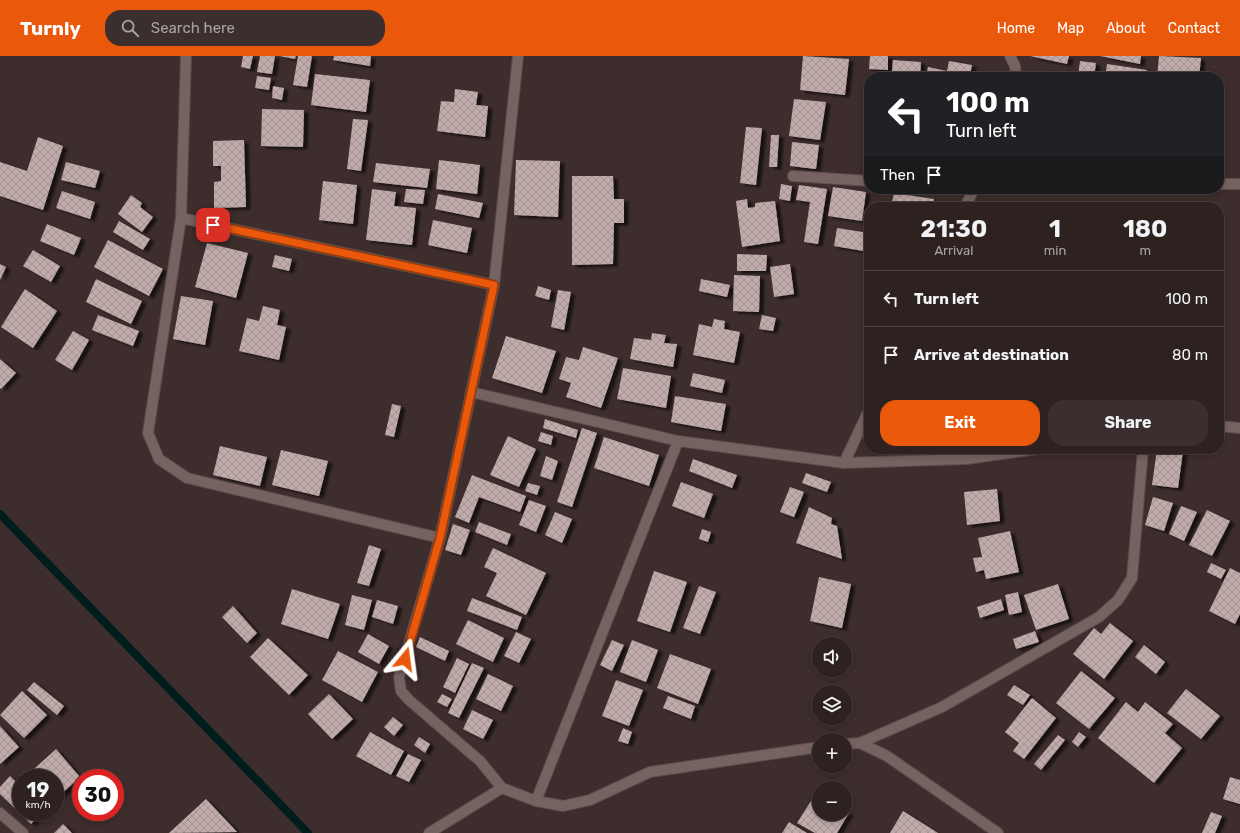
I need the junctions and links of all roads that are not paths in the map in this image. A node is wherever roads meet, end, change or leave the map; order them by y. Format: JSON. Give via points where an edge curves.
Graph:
{"nodes":[{"id":1,"x":186,"y":56,"type":"edge"},
{"id":2,"x":518,"y":56,"type":"edge"},
{"id":3,"x":1010,"y":56,"type":"edge"},
{"id":4,"x":1016,"y":72,"type":"edge"},
{"id":5,"x":793,"y":176,"type":"dead end"},
{"id":6,"x":864,"y":181,"type":"edge"},
{"id":7,"x":1224,"y":184,"type":"edge"},
{"id":8,"x":1240,"y":184,"type":"edge"},
{"id":9,"x":181,"y":218,"type":"junction"},
{"id":10,"x":494,"y":285,"type":"junction"},
{"id":11,"x":471,"y":392,"type":"junction"},
{"id":12,"x":864,"y":421,"type":"edge"},
{"id":13,"x":1224,"y":426,"type":"edge"},
{"id":14,"x":1240,"y":428,"type":"edge"},
{"id":15,"x":678,"y":441,"type":"junction"},
{"id":16,"x":1002,"y":454,"type":"edge"},
{"id":17,"x":1143,"y":454,"type":"edge"},
{"id":18,"x":844,"y":463,"type":"junction"},
{"id":19,"x":440,"y":538,"type":"junction"},
{"id":20,"x":860,"y":743,"type":"junction"},
{"id":21,"x":852,"y":744,"type":"edge"},
{"id":22,"x":812,"y":748,"type":"edge"},
{"id":23,"x":502,"y":788,"type":"junction"},
{"id":24,"x":536,"y":801,"type":"junction"},
{"id":25,"x":0,"y":813,"type":"edge"},
{"id":26,"x":23,"y":833,"type":"edge"},
{"id":27,"x":429,"y":833,"type":"edge"},
{"id":28,"x":998,"y":833,"type":"edge"}],
"edges":[{"from":1,"to":9,"type":"street"},
{"from":2,"to":10,"type":"street"},
{"from":3,"to":4,"type":"street"},
{"from":5,"to":6,"type":"street"},
{"from":7,"to":8,"type":"street"},
{"from":9,"to":10,"type":"street"},
{"from":9,"to":19,"type":"street","via":[[148,433],[159,459],[187,478]]},
{"from":10,"to":11,"type":"street"},
{"from":11,"to":15,"type":"street"},
{"from":11,"to":19,"type":"street"},
{"from":12,"to":18,"type":"street"},
{"from":13,"to":14,"type":"street"},
{"from":15,"to":18,"type":"street"},
{"from":15,"to":24,"type":"street"},
{"from":16,"to":18,"type":"street","via":[[966,459]]},
{"from":17,"to":20,"type":"street","via":[[1132,578],[1118,600],[1099,617],[942,707]]},
{"from":19,"to":23,"type":"street","via":[[399,677],[401,690],[409,700],[480,762]]},
{"from":20,"to":21,"type":"street"},
{"from":20,"to":28,"type":"street","via":[[887,756]]},
{"from":22,"to":24,"type":"street","via":[[650,772],[590,800],[563,806]]},
{"from":23,"to":24,"type":"street"},
{"from":23,"to":27,"type":"street"},
{"from":25,"to":26,"type":"street"}]}
